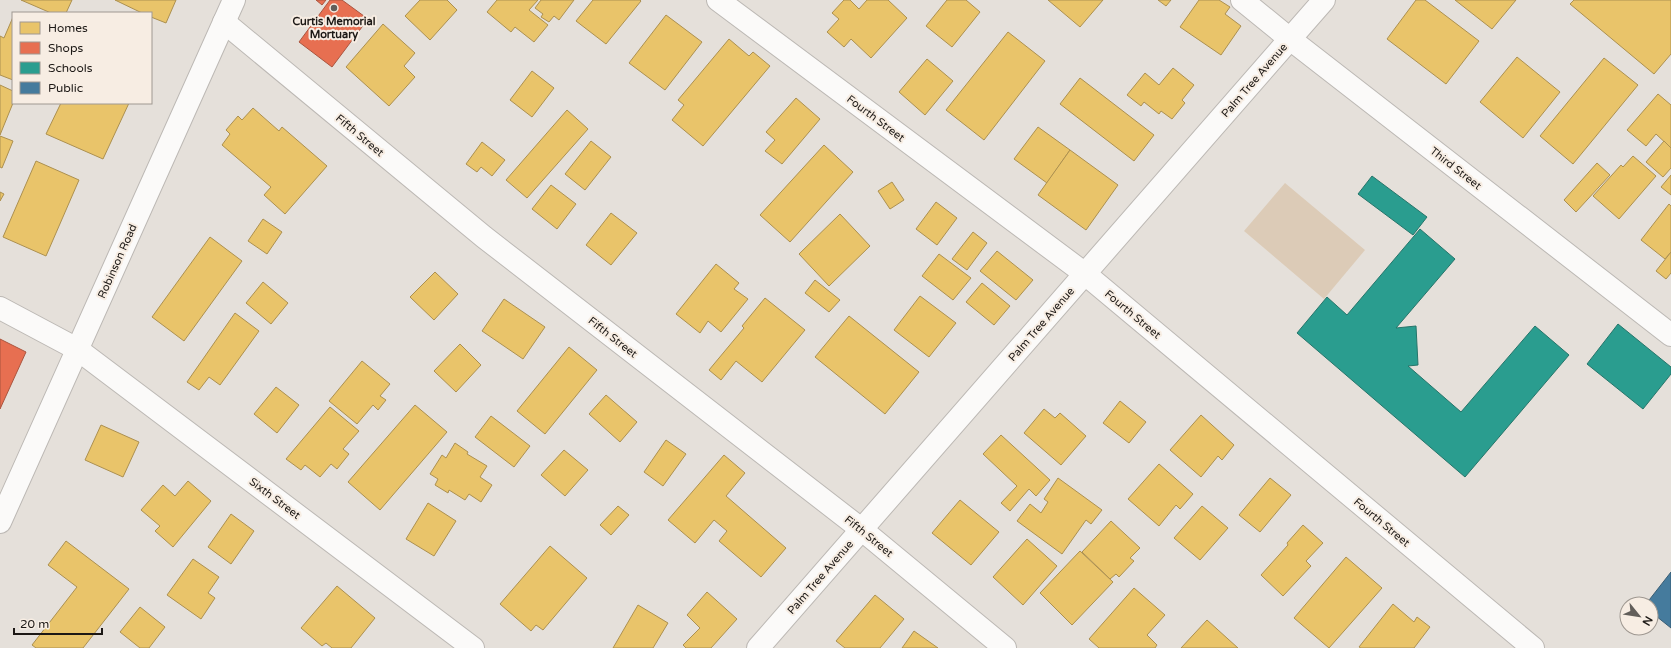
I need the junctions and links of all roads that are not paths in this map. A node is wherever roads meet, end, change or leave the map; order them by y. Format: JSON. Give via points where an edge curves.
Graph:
{"nodes":[{"id":1,"x":234,"y":0,"type":"edge"},
{"id":2,"x":718,"y":0,"type":"edge"},
{"id":3,"x":1242,"y":0,"type":"edge"},
{"id":4,"x":1324,"y":0,"type":"edge"},
{"id":5,"x":224,"y":22,"type":"junction"},
{"id":6,"x":1290,"y":39,"type":"junction"},
{"id":7,"x":1084,"y":273,"type":"junction"},
{"id":8,"x":0,"y":308,"type":"edge"},
{"id":9,"x":1671,"y":335,"type":"edge"},
{"id":10,"x":76,"y":349,"type":"junction"},
{"id":11,"x":0,"y":522,"type":"edge"},
{"id":12,"x":861,"y":529,"type":"junction"},
{"id":13,"x":473,"y":648,"type":"edge"},
{"id":14,"x":758,"y":648,"type":"edge"},
{"id":15,"x":1005,"y":648,"type":"edge"},
{"id":16,"x":1533,"y":648,"type":"edge"}],
"edges":[{"from":1,"to":5,"type":"street","name":"Robinson Road"},
{"from":2,"to":7,"type":"street","name":"Fourth Street"},
{"from":3,"to":6,"type":"street","name":"Third Street"},
{"from":4,"to":6,"type":"street","name":"Palm Tree Avenue"},
{"from":5,"to":10,"type":"street","name":"Robinson Road"},
{"from":5,"to":12,"type":"street","name":"Fifth Street","via":[[484,237]]},
{"from":6,"to":7,"type":"street","name":"Palm Tree Avenue"},
{"from":6,"to":9,"type":"street","name":"Third Street"},
{"from":7,"to":12,"type":"street","name":"Palm Tree Avenue"},
{"from":7,"to":16,"type":"street","name":"Fourth Street"},
{"from":8,"to":10,"type":"street","name":"Sixth Street"},
{"from":10,"to":11,"type":"street","name":"Robinson Road"},
{"from":10,"to":13,"type":"street","name":"Sixth Street"},
{"from":12,"to":14,"type":"street","name":"Palm Tree Avenue"},
{"from":12,"to":15,"type":"street","name":"Fifth Street"}]}
